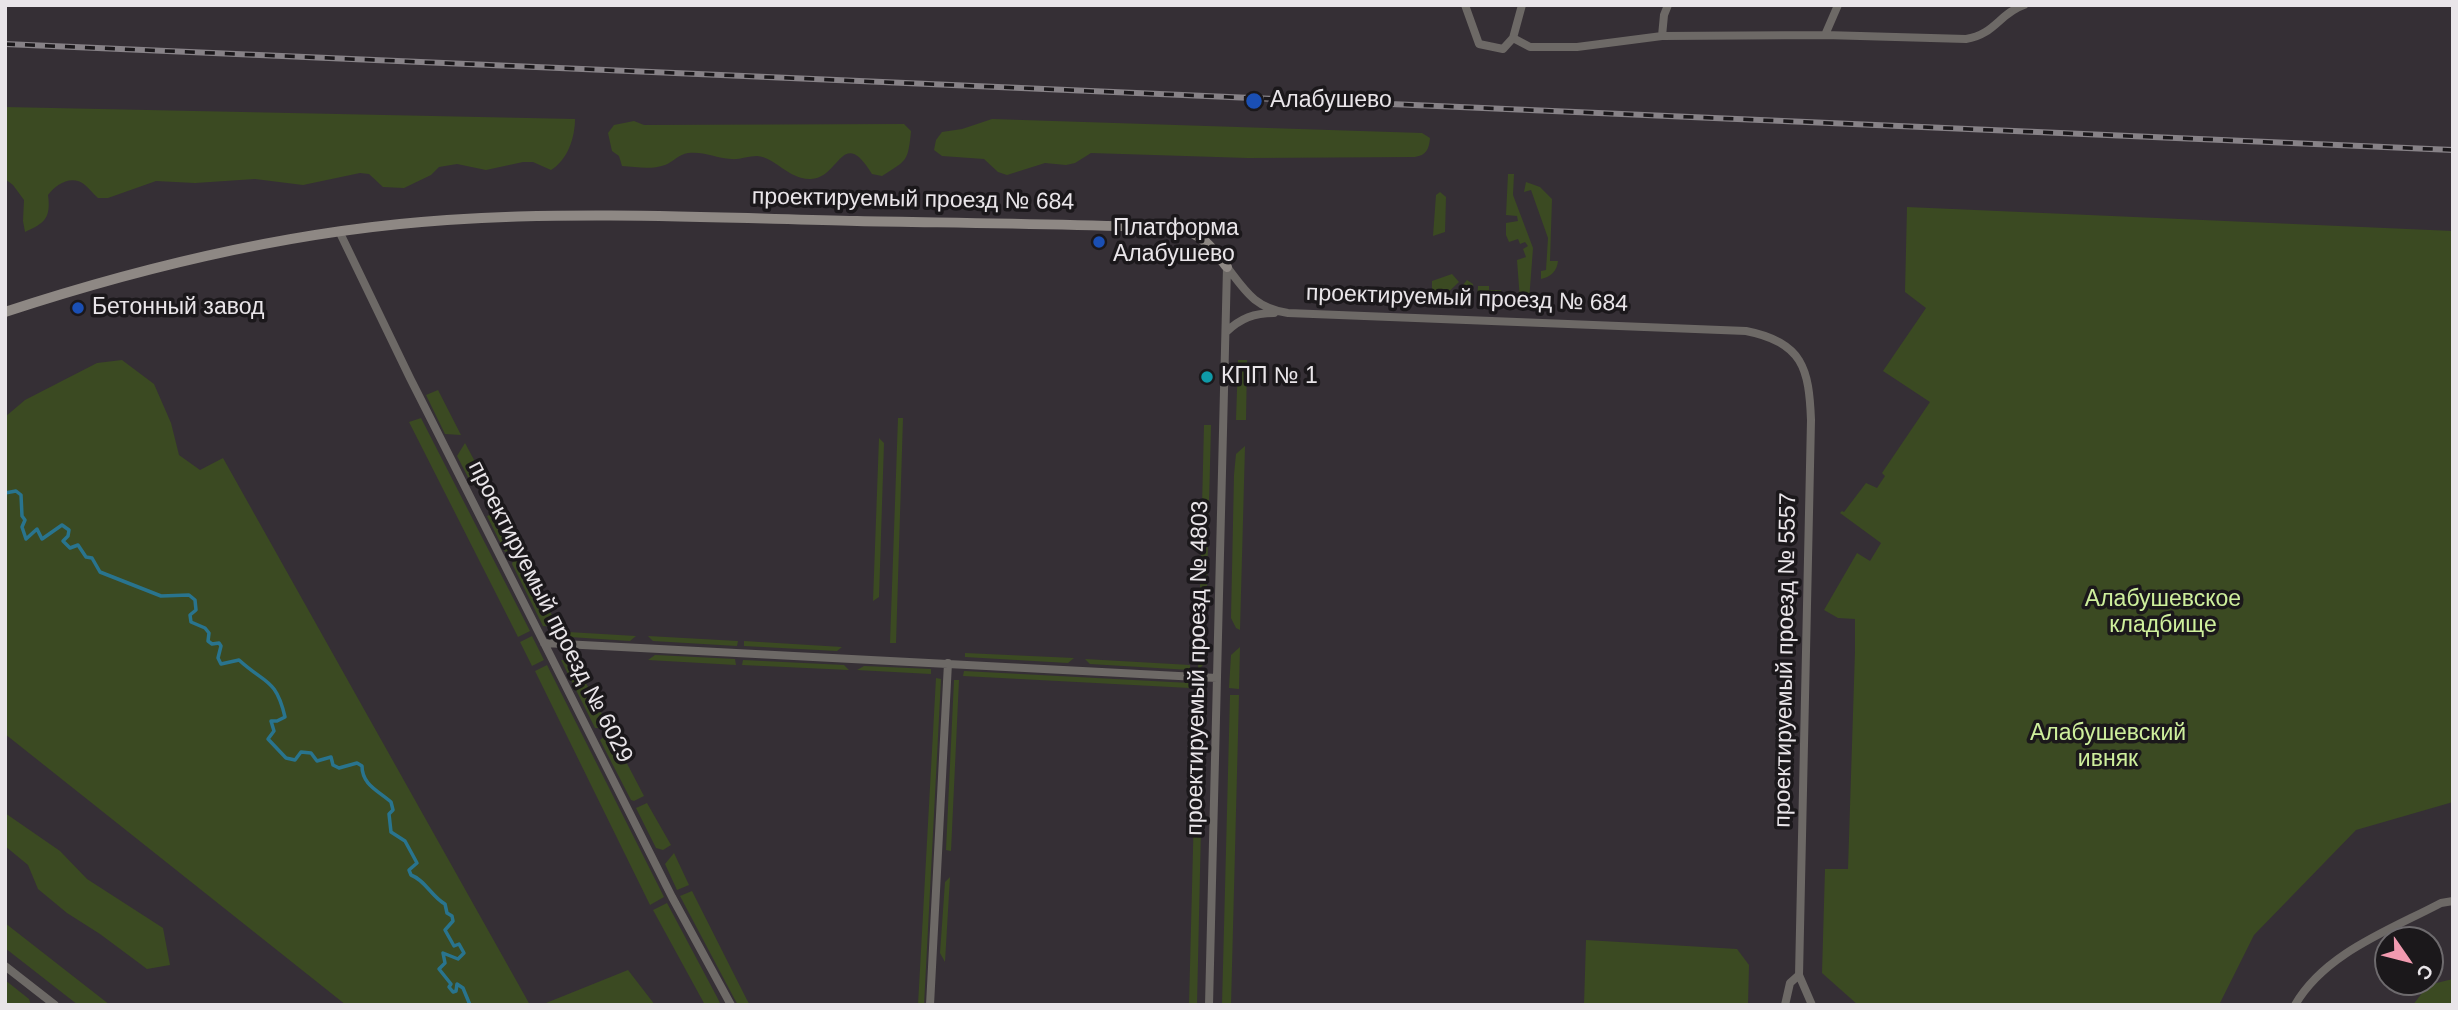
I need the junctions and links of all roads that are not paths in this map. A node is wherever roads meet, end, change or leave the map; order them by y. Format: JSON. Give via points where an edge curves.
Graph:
{"nodes":[{"id":1,"x":1465,"y":5,"type":"edge"},
{"id":2,"x":1522,"y":5,"type":"edge"},
{"id":3,"x":1668,"y":5,"type":"edge"},
{"id":4,"x":1838,"y":5,"type":"edge"},
{"id":5,"x":2024,"y":5,"type":"edge"},
{"id":6,"x":2007,"y":10,"type":"edge"},
{"id":7,"x":1825,"y":35,"type":"junction"},
{"id":8,"x":1662,"y":36,"type":"junction"},
{"id":9,"x":1513,"y":38,"type":"junction"},
{"id":10,"x":340,"y":233,"type":"junction"},
{"id":11,"x":1227,"y":267,"type":"junction"},
{"id":12,"x":5,"y":312,"type":"edge"},
{"id":13,"x":1288,"y":313,"type":"junction"},
{"id":14,"x":1226,"y":332,"type":"junction"},
{"id":15,"x":1791,"y":351,"type":"joint"},
{"id":16,"x":544,"y":643,"type":"junction"},
{"id":17,"x":948,"y":663,"type":"junction"},
{"id":18,"x":1217,"y":678,"type":"junction"},
{"id":19,"x":2453,"y":901,"type":"edge"},
{"id":20,"x":5,"y":966,"type":"edge"},
{"id":21,"x":1799,"y":975,"type":"junction"},
{"id":22,"x":55,"y":1005,"type":"edge"},
{"id":23,"x":731,"y":1005,"type":"edge"},
{"id":24,"x":930,"y":1005,"type":"edge"},
{"id":25,"x":1209,"y":1005,"type":"edge"},
{"id":26,"x":1785,"y":1005,"type":"edge"},
{"id":27,"x":1812,"y":1005,"type":"edge"},
{"id":28,"x":2295,"y":1005,"type":"edge"}],
"edges":[{"from":1,"to":9,"type":"street","via":[[1479,44],[1503,49]]},
{"from":2,"to":9,"type":"street"},
{"from":3,"to":8,"type":"street"},
{"from":4,"to":7,"type":"street"},
{"from":5,"to":6,"type":"street"},
{"from":6,"to":7,"type":"street","via":[[1989,32],[1966,39]]},
{"from":7,"to":8,"type":"street"},
{"from":8,"to":9,"type":"street","via":[[1577,47],[1530,47]]},
{"from":10,"to":11,"type":"street","name":"проектируемый проезд № 684","via":[[443,220],[553,215],[1153,227],[1196,234]]},
{"from":10,"to":12,"type":"street","name":"проектируемый проезд № 684","via":[[178,261]]},
{"from":10,"to":16,"type":"street","name":"проектируемый проезд № 6029"},
{"from":11,"to":13,"type":"street","name":"проектируемый проезд № 684","via":[[1251,298],[1263,307]]},
{"from":11,"to":14,"type":"street","name":"проектируемый проезд № 4803"},
{"from":13,"to":14,"type":"street","via":[[1252,315]]},
{"from":13,"to":15,"type":"street","name":"проектируемый проезд № 684","via":[[1746,331],[1771,338]]},
{"from":14,"to":18,"type":"street","name":"проектируемый проезд № 4803"},
{"from":15,"to":21,"type":"street","name":"проектируемый проезд № 5557","via":[[1807,377],[1811,420]]},
{"from":16,"to":17,"type":"street"},
{"from":16,"to":23,"type":"street","name":"проектируемый проезд № 6029"},
{"from":17,"to":18,"type":"street"},
{"from":17,"to":24,"type":"street"},
{"from":18,"to":25,"type":"street","name":"проектируемый проезд № 4803"},
{"from":19,"to":28,"type":"street","via":[[2441,903],[2321,971]]},
{"from":20,"to":22,"type":"street"},
{"from":21,"to":26,"type":"street","name":"проектируемый проезд № 5557","via":[[1790,983]]},
{"from":21,"to":27,"type":"street","name":"проектируемый проезд № 5557"}]}
